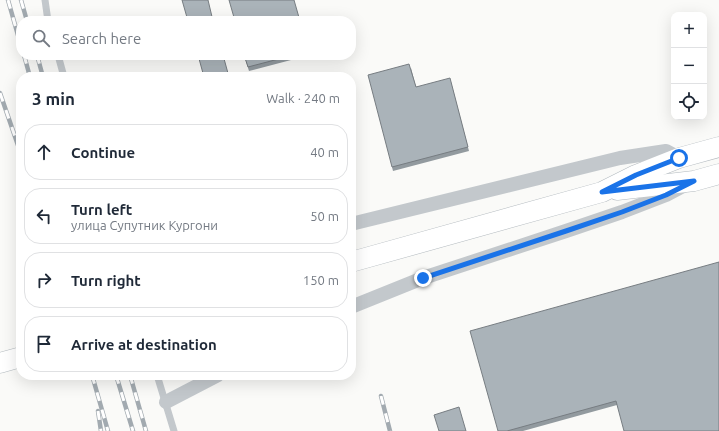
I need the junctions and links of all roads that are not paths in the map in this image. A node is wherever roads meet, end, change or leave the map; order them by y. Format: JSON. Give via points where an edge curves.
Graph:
{"nodes":[{"id":1,"x":45,"y":0,"type":"edge"},
{"id":2,"x":47,"y":16,"type":"edge"},
{"id":3,"x":59,"y":60,"type":"edge"},
{"id":4,"x":63,"y":72,"type":"edge"},
{"id":5,"x":719,"y":147,"type":"edge"},
{"id":6,"x":679,"y":158,"type":"junction"},
{"id":7,"x":719,"y":174,"type":"edge"},
{"id":8,"x":694,"y":181,"type":"junction"},
{"id":9,"x":602,"y":192,"type":"junction"},
{"id":10,"x":356,"y":223,"type":"edge"},
{"id":11,"x":356,"y":261,"type":"edge"},
{"id":12,"x":356,"y":305,"type":"edge"},
{"id":13,"x":16,"y":358,"type":"edge"},
{"id":14,"x":0,"y":363,"type":"edge"},
{"id":15,"x":159,"y":380,"type":"edge"},
{"id":16,"x":208,"y":380,"type":"edge"},
{"id":17,"x":166,"y":402,"type":"junction"},
{"id":18,"x":174,"y":431,"type":"edge"}],
"edges":[{"from":1,"to":2,"type":"lane"},
{"from":3,"to":4,"type":"lane"},
{"from":5,"to":6,"type":"main road"},
{"from":6,"to":9,"type":"main road"},
{"from":6,"to":10,"type":"street","via":[[666,151],[620,158]]},
{"from":7,"to":8,"type":"main road"},
{"from":8,"to":9,"type":"main road"},
{"from":8,"to":12,"type":"street","via":[[622,212],[423,278]]},
{"from":9,"to":11,"type":"main road"},
{"from":13,"to":14,"type":"main road"},
{"from":15,"to":17,"type":"lane"},
{"from":16,"to":17,"type":"street"},
{"from":17,"to":18,"type":"lane"}]}
